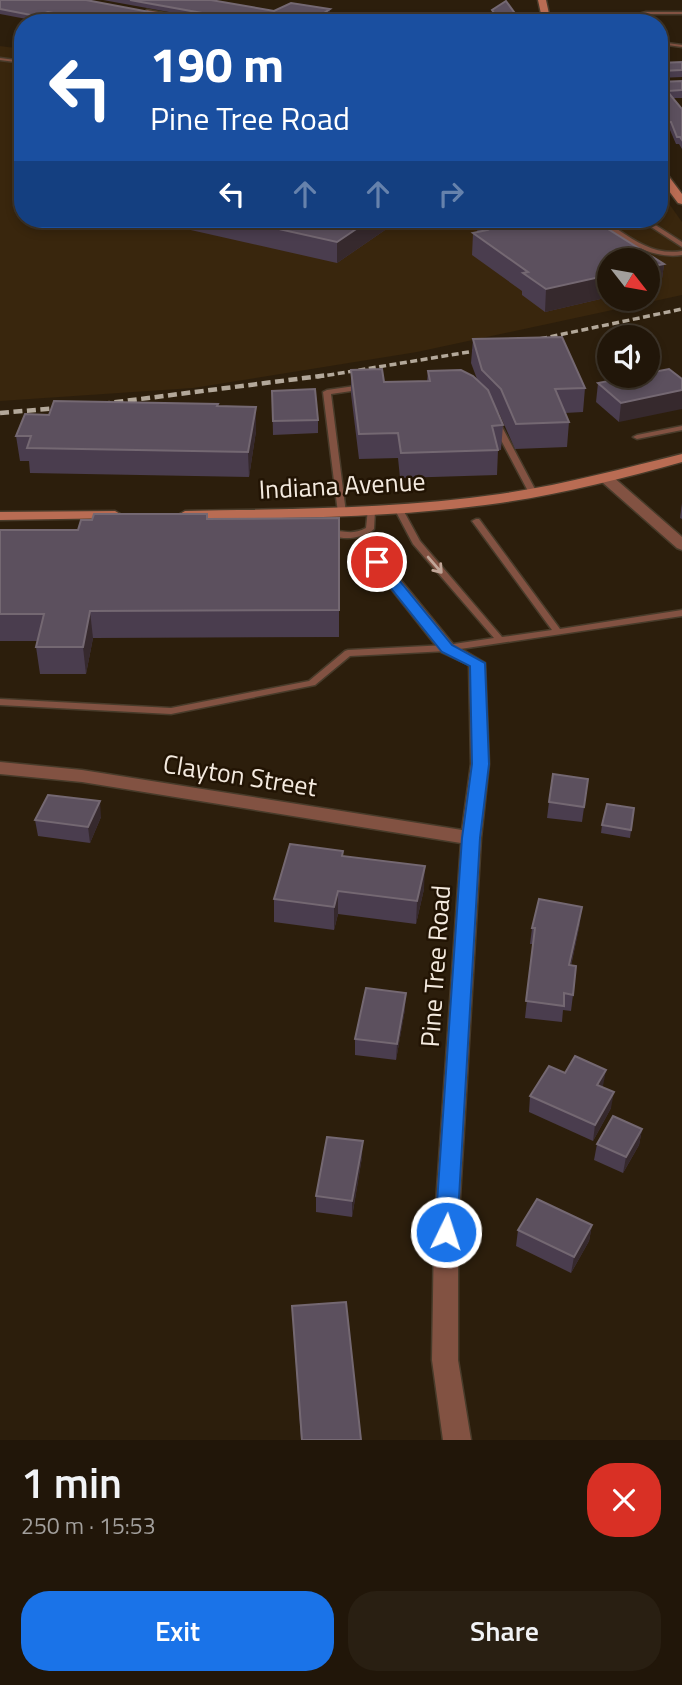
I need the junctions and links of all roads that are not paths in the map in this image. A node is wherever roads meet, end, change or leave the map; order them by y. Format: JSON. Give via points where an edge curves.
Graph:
{"nodes":[{"id":1,"x":142,"y":12,"type":"edge"},
{"id":2,"x":682,"y":13,"type":"edge"},
{"id":3,"x":154,"y":14,"type":"edge"},
{"id":4,"x":642,"y":14,"type":"edge"},
{"id":5,"x":0,"y":59,"type":"edge"},
{"id":6,"x":11,"y":61,"type":"junction"},
{"id":7,"x":14,"y":61,"type":"edge"},
{"id":8,"x":0,"y":65,"type":"edge"},
{"id":9,"x":668,"y":183,"type":"edge"},
{"id":10,"x":682,"y":201,"type":"edge"},
{"id":11,"x":614,"y":228,"type":"edge"},
{"id":12,"x":656,"y":228,"type":"edge"},
{"id":13,"x":682,"y":245,"type":"edge"},
{"id":14,"x":682,"y":253,"type":"edge"},
{"id":15,"x":375,"y":384,"type":"edge"},
{"id":16,"x":493,"y":413,"type":"edge"},
{"id":17,"x":682,"y":428,"type":"edge"},
{"id":18,"x":637,"y":437,"type":"dead end"},
{"id":19,"x":682,"y":458,"type":"edge"},
{"id":20,"x":607,"y":479,"type":"junction"},
{"id":21,"x":533,"y":493,"type":"junction"},
{"id":22,"x":398,"y":508,"type":"junction"},
{"id":23,"x":372,"y":511,"type":"junction"},
{"id":24,"x":342,"y":513,"type":"junction"},
{"id":25,"x":134,"y":515,"type":"edge"},
{"id":26,"x":174,"y":515,"type":"edge"},
{"id":27,"x":0,"y":516,"type":"edge"},
{"id":28,"x":476,"y":521,"type":"dead end"},
{"id":29,"x":321,"y":532,"type":"edge"},
{"id":30,"x":363,"y":543,"type":"dead end"},
{"id":31,"x":682,"y":545,"type":"edge"},
{"id":32,"x":682,"y":613,"type":"edge"},
{"id":33,"x":557,"y":631,"type":"junction"},
{"id":34,"x":500,"y":640,"type":"junction"},
{"id":35,"x":447,"y":648,"type":"junction"},
{"id":36,"x":0,"y":702,"type":"edge"},
{"id":37,"x":0,"y":768,"type":"edge"},
{"id":38,"x":471,"y":838,"type":"junction"},
{"id":39,"x":457,"y":1440,"type":"edge"}],
"edges":[{"from":1,"to":3,"type":"street"},
{"from":2,"to":4,"type":"lane"},
{"from":5,"to":6,"type":"lane"},
{"from":6,"to":7,"type":"lane"},
{"from":6,"to":8,"type":"lane"},
{"from":9,"to":10,"type":"main road"},
{"from":11,"to":14,"type":"lane","via":[[657,253]]},
{"from":12,"to":13,"type":"lane"},
{"from":15,"to":24,"type":"lane","via":[[327,392]]},
{"from":16,"to":21,"type":"lane"},
{"from":17,"to":18,"type":"lane"},
{"from":19,"to":20,"type":"main road","name":"Indiana Avenue"},
{"from":20,"to":21,"type":"main road","name":"Indiana Avenue"},
{"from":20,"to":31,"type":"street"},
{"from":21,"to":22,"type":"main road","name":"Indiana Avenue"},
{"from":22,"to":23,"type":"main road","name":"Indiana Avenue"},
{"from":22,"to":34,"type":"lane","one_way":true,"via":[[416,542]]},
{"from":23,"to":24,"type":"main road","name":"Indiana Avenue"},
{"from":23,"to":29,"type":"lane","via":[[370,529],[365,533]]},
{"from":24,"to":26,"type":"main road","name":"Indiana Avenue"},
{"from":25,"to":27,"type":"main road"},
{"from":28,"to":33,"type":"lane"},
{"from":30,"to":35,"type":"street","name":"Pine Tree Road"},
{"from":32,"to":33,"type":"lane"},
{"from":33,"to":34,"type":"lane"},
{"from":34,"to":35,"type":"lane"},
{"from":35,"to":36,"type":"lane","via":[[348,653],[312,683],[171,712]]},
{"from":35,"to":38,"type":"street","name":"Pine Tree Road","via":[[477,663],[481,764]]},
{"from":37,"to":38,"type":"street","name":"Clayton Street","via":[[82,776]]},
{"from":38,"to":39,"type":"street","name":"Pine Tree Road","via":[[446,1232],[445,1360]]}]}
